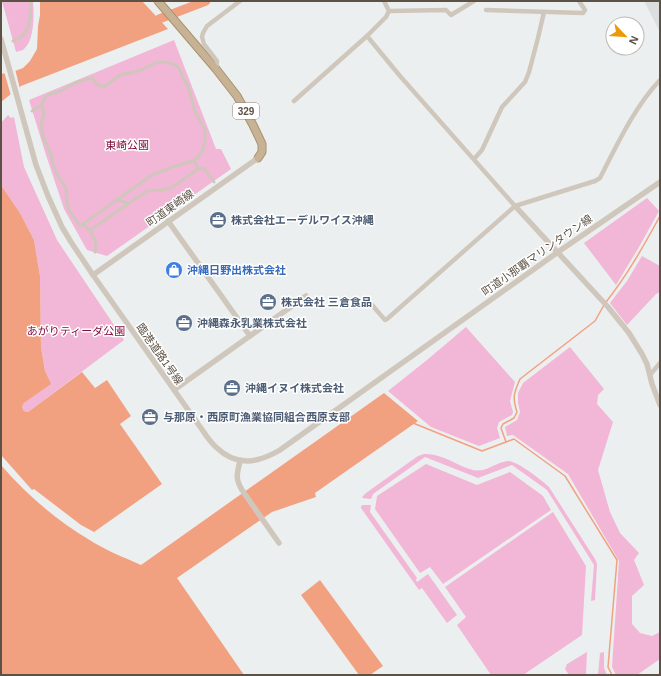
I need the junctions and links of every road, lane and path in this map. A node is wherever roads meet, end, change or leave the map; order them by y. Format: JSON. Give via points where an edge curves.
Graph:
{"nodes":[{"id":1,"x":31,"y":1,"type":"edge"},
{"id":2,"x":240,"y":1,"type":"edge"},
{"id":3,"x":384,"y":1,"type":"edge"},
{"id":4,"x":474,"y":1,"type":"edge"},
{"id":5,"x":580,"y":1,"type":"edge"},
{"id":6,"x":160,"y":3,"type":"edge"},
{"id":7,"x":486,"y":10,"type":"dead end"},
{"id":8,"x":389,"y":11,"type":"junction"},
{"id":9,"x":544,"y":12,"type":"junction"},
{"id":10,"x":367,"y":36,"type":"junction"},
{"id":11,"x":1,"y":39,"type":"edge"},
{"id":12,"x":13,"y":41,"type":"dead end"},
{"id":13,"x":216,"y":69,"type":"junction"},
{"id":14,"x":660,"y":80,"type":"edge"},
{"id":15,"x":294,"y":101,"type":"dead end"},
{"id":16,"x":42,"y":105,"type":"junction"},
{"id":17,"x":32,"y":111,"type":"dead end"},
{"id":18,"x":258,"y":158,"type":"joint"},
{"id":19,"x":474,"y":159,"type":"junction"},
{"id":20,"x":194,"y":160,"type":"junction"},
{"id":21,"x":198,"y":169,"type":"junction"},
{"id":22,"x":141,"y":182,"type":"junction"},
{"id":23,"x":214,"y":182,"type":"dead end"},
{"id":24,"x":660,"y":182,"type":"edge"},
{"id":25,"x":147,"y":191,"type":"junction"},
{"id":26,"x":116,"y":200,"type":"junction"},
{"id":27,"x":130,"y":203,"type":"junction"},
{"id":28,"x":515,"y":206,"type":"junction"},
{"id":29,"x":168,"y":221,"type":"junction"},
{"id":30,"x":83,"y":224,"type":"junction"},
{"id":31,"x":90,"y":230,"type":"junction"},
{"id":32,"x":95,"y":252,"type":"dead end"},
{"id":33,"x":558,"y":252,"type":"junction"},
{"id":34,"x":93,"y":275,"type":"junction"},
{"id":35,"x":306,"y":296,"type":"dead end"},
{"id":36,"x":366,"y":298,"type":"dead end"},
{"id":37,"x":250,"y":336,"type":"junction"},
{"id":38,"x":660,"y":363,"type":"edge"},
{"id":39,"x":650,"y":375,"type":"junction"},
{"id":40,"x":174,"y":390,"type":"junction"},
{"id":41,"x":660,"y":405,"type":"edge"},
{"id":42,"x":240,"y":461,"type":"junction"},
{"id":43,"x":279,"y":543,"type":"dead end"}],
"edges":[{"from":1,"to":12,"type":"street","via":[[28,29],[25,34]]},
{"from":2,"to":13,"type":"street","via":[[207,26],[203,33],[204,44],[217,61]]},
{"from":3,"to":8,"type":"street"},
{"from":4,"to":8,"type":"street","via":[[451,15],[446,10]]},
{"from":5,"to":9,"type":"street","via":[[585,10],[583,12]]},
{"from":6,"to":13,"type":"highway","number":"329"},
{"from":7,"to":9,"type":"street"},
{"from":8,"to":10,"type":"street"},
{"from":9,"to":19,"type":"street","via":[[525,82],[502,107],[482,150]]},
{"from":10,"to":15,"type":"street"},
{"from":10,"to":19,"type":"street"},
{"from":11,"to":34,"type":"street","name":"臨港道路1号線","via":[[36,165],[52,206],[71,242]]},
{"from":13,"to":18,"type":"highway","number":"329","via":[[237,96],[262,144],[262,152]]},
{"from":14,"to":28,"type":"street","via":[[635,114],[600,178]]},
{"from":16,"to":17,"type":"street"},
{"from":16,"to":20,"type":"street","via":[[48,95],[80,81],[92,78],[97,85],[105,86],[120,75],[155,63],[174,64],[180,70],[205,132],[203,150]]},
{"from":16,"to":30,"type":"street","via":[[43,137],[52,154],[58,176],[66,188],[69,210],[80,226]]},
{"from":18,"to":29,"type":"street","name":"町道東崎線"},
{"from":19,"to":28,"type":"street"},
{"from":20,"to":21,"type":"street"},
{"from":20,"to":22,"type":"street","via":[[152,175]]},
{"from":21,"to":23,"type":"street","via":[[204,168]]},
{"from":21,"to":25,"type":"street","via":[[170,188]]},
{"from":22,"to":25,"type":"street"},
{"from":22,"to":26,"type":"street"},
{"from":24,"to":33,"type":"street","name":"町道小那覇マリンタウン線"},
{"from":25,"to":27,"type":"street"},
{"from":26,"to":27,"type":"street"},
{"from":26,"to":30,"type":"street"},
{"from":27,"to":31,"type":"street"},
{"from":28,"to":33,"type":"street"},
{"from":28,"to":36,"type":"street","via":[[387,320]]},
{"from":29,"to":34,"type":"street","name":"町道東崎線"},
{"from":29,"to":37,"type":"street"},
{"from":30,"to":31,"type":"street"},
{"from":31,"to":32,"type":"street","via":[[96,246]]},
{"from":33,"to":39,"type":"street","via":[[629,333],[642,354]]},
{"from":33,"to":42,"type":"street","name":"町道小那覇マリンタウン線","via":[[273,454],[252,461]]},
{"from":34,"to":40,"type":"street","name":"臨港道路1号線"},
{"from":35,"to":37,"type":"street"},
{"from":37,"to":40,"type":"street"},
{"from":38,"to":39,"type":"street"},
{"from":39,"to":41,"type":"street"},
{"from":40,"to":42,"type":"street","name":"臨港道路1号線","via":[[216,448]]},
{"from":42,"to":43,"type":"street","via":[[237,482]]}]}
